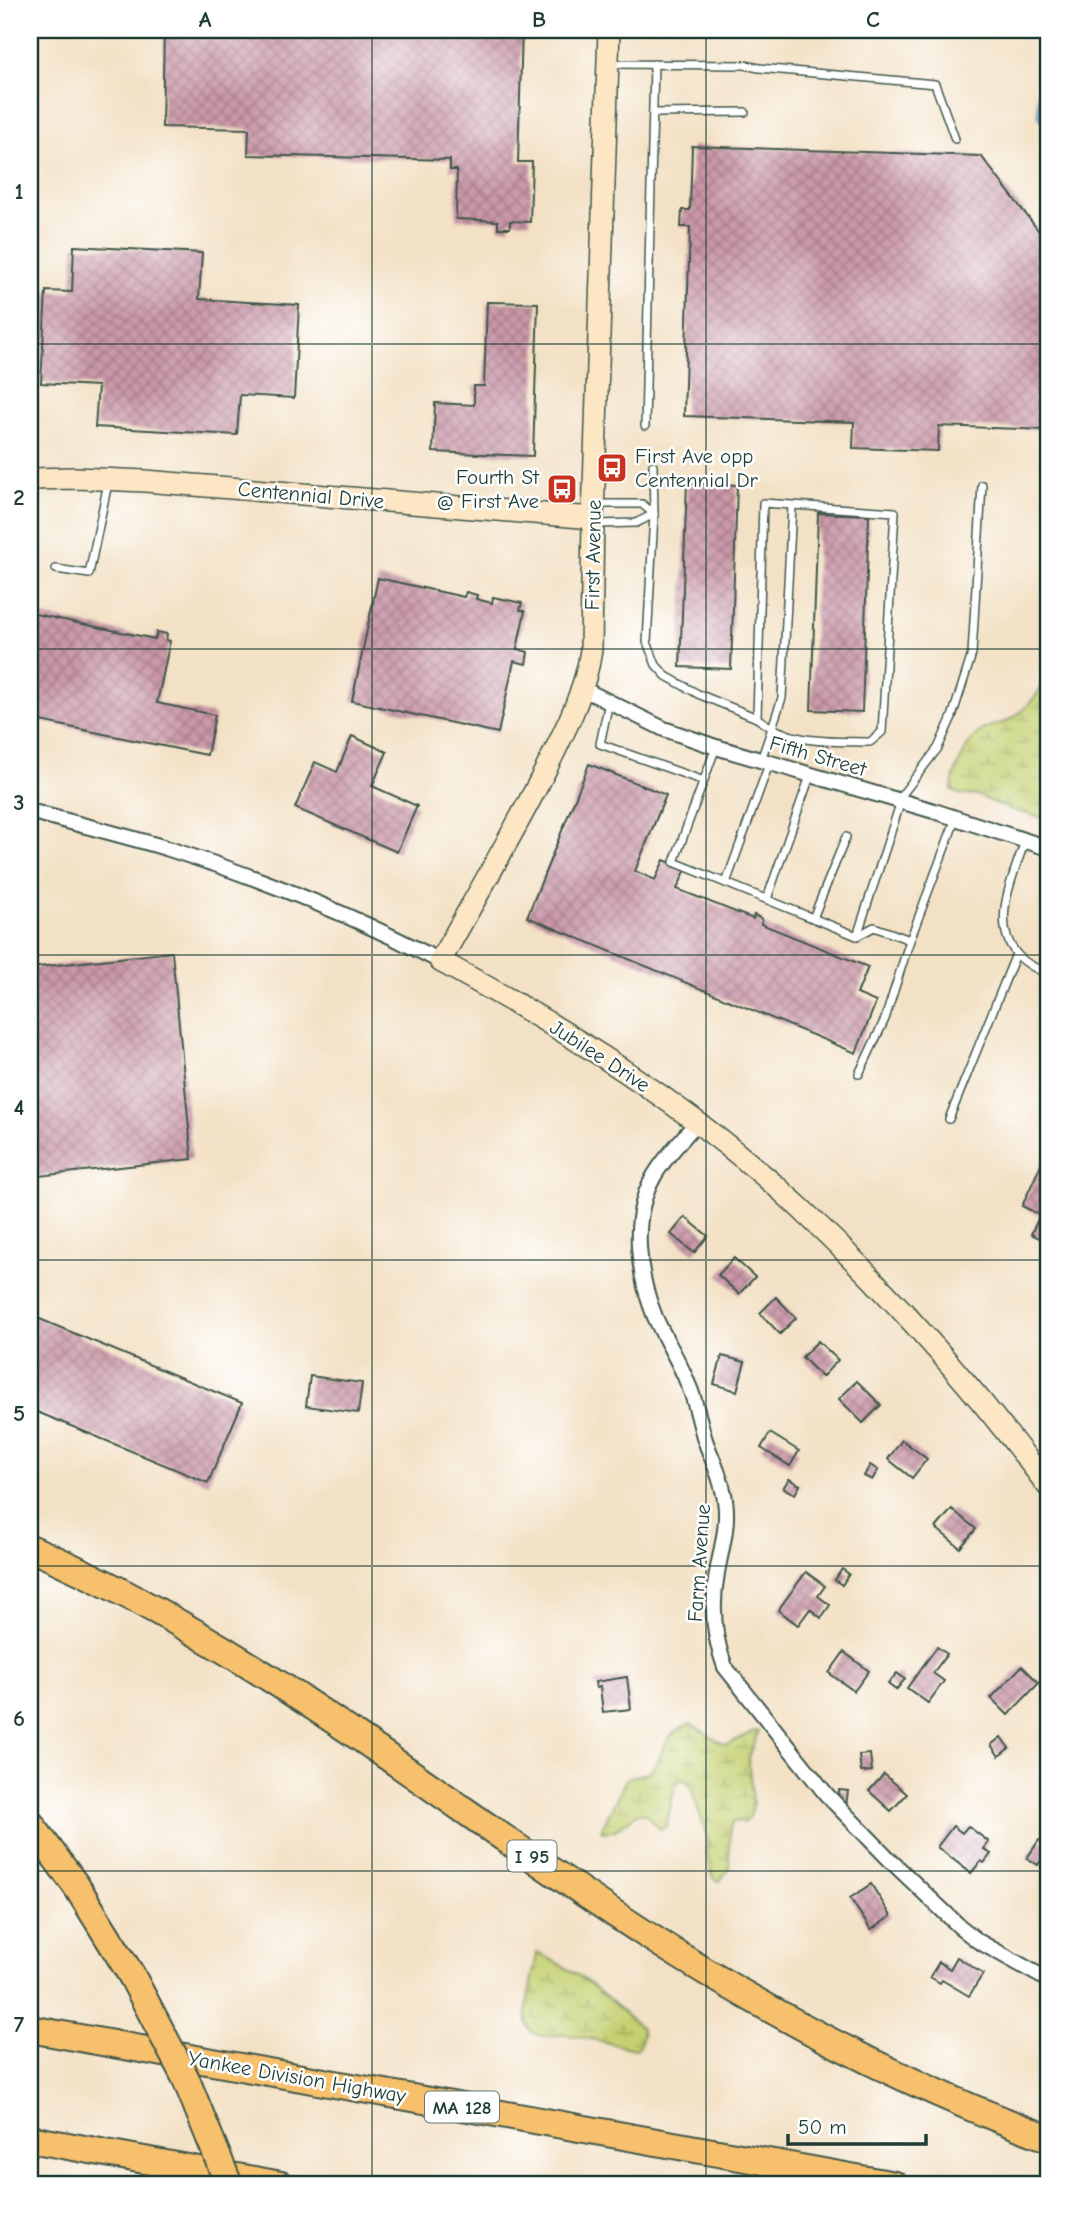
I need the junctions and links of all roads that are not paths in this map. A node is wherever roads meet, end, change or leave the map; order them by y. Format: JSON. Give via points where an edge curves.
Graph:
{"nodes":[{"id":1,"x":609,"y":30,"type":"edge"},
{"id":2,"x":608,"y":64,"type":"junction"},
{"id":3,"x":654,"y":64,"type":"junction"},
{"id":4,"x":745,"y":112,"type":"dead end"},
{"id":5,"x":653,"y":113,"type":"junction"},
{"id":6,"x":955,"y":139,"type":"dead end"},
{"id":7,"x":645,"y":426,"type":"dead end"},
{"id":8,"x":653,"y":466,"type":"dead end"},
{"id":9,"x":108,"y":479,"type":"junction"},
{"id":10,"x":30,"y":480,"type":"edge"},
{"id":11,"x":982,"y":485,"type":"dead end"},
{"id":12,"x":792,"y":506,"type":"junction"},
{"id":13,"x":654,"y":514,"type":"junction"},
{"id":14,"x":593,"y":516,"type":"junction"},
{"id":15,"x":56,"y":569,"type":"dead end"},
{"id":16,"x":583,"y":689,"type":"junction"},
{"id":17,"x":609,"y":702,"type":"junction"},
{"id":18,"x":757,"y":718,"type":"junction"},
{"id":19,"x":772,"y":730,"type":"junction"},
{"id":20,"x":716,"y":747,"type":"junction"},
{"id":21,"x":765,"y":763,"type":"junction"},
{"id":22,"x":810,"y":776,"type":"junction"},
{"id":23,"x":704,"y":781,"type":"junction"},
{"id":24,"x":899,"y":801,"type":"junction"},
{"id":25,"x":30,"y":811,"type":"edge"},
{"id":26,"x":956,"y":818,"type":"junction"},
{"id":27,"x":846,"y":837,"type":"dead end"},
{"id":28,"x":1025,"y":841,"type":"junction"},
{"id":29,"x":1048,"y":848,"type":"edge"},
{"id":30,"x":726,"y":883,"type":"junction"},
{"id":31,"x":767,"y":900,"type":"junction"},
{"id":32,"x":813,"y":918,"type":"junction"},
{"id":33,"x":857,"y":936,"type":"junction"},
{"id":34,"x":910,"y":940,"type":"junction"},
{"id":35,"x":1016,"y":954,"type":"junction"},
{"id":36,"x":440,"y":961,"type":"junction"},
{"id":37,"x":1048,"y":974,"type":"edge"},
{"id":38,"x":859,"y":1074,"type":"dead end"},
{"id":39,"x":949,"y":1119,"type":"dead end"},
{"id":40,"x":695,"y":1123,"type":"junction"},
{"id":41,"x":1048,"y":1486,"type":"edge"},
{"id":42,"x":30,"y":1548,"type":"edge"},
{"id":43,"x":30,"y":1824,"type":"edge"},
{"id":44,"x":1048,"y":1980,"type":"edge"},
{"id":45,"x":30,"y":2029,"type":"edge"},
{"id":46,"x":1048,"y":2138,"type":"edge"},
{"id":47,"x":30,"y":2139,"type":"edge"},
{"id":48,"x":229,"y":2185,"type":"edge"},
{"id":49,"x":281,"y":2185,"type":"edge"},
{"id":50,"x":895,"y":2185,"type":"edge"}],
"edges":[{"from":1,"to":2,"type":"street","name":"First Avenue"},
{"from":2,"to":3,"type":"lane"},
{"from":2,"to":14,"type":"street","name":"First Avenue"},
{"from":3,"to":5,"type":"lane"},
{"from":3,"to":6,"type":"lane","via":[[745,65],[934,84]]},
{"from":4,"to":5,"type":"lane"},
{"from":5,"to":7,"type":"lane"},
{"from":8,"to":13,"type":"lane"},
{"from":9,"to":10,"type":"street","name":"Centennial Drive"},
{"from":9,"to":14,"type":"street","name":"Centennial Drive"},
{"from":9,"to":15,"type":"lane","via":[[89,574]]},
{"from":11,"to":24,"type":"lane","via":[[972,654],[938,748]]},
{"from":12,"to":18,"type":"lane","via":[[763,503]]},
{"from":12,"to":19,"type":"lane","via":[[782,698]]},
{"from":12,"to":19,"type":"lane","via":[[895,512],[882,732],[870,742],[858,742],[809,741]]},
{"from":13,"to":14,"type":"lane","via":[[636,523]]},
{"from":13,"to":14,"type":"lane","via":[[642,505]]},
{"from":13,"to":18,"type":"lane","via":[[647,642],[656,666],[698,694]]},
{"from":14,"to":16,"type":"street","name":"First Avenue","via":[[592,650]]},
{"from":16,"to":17,"type":"street","name":"Fifth Street"},
{"from":16,"to":36,"type":"street","name":"First Avenue","via":[[530,799]]},
{"from":17,"to":20,"type":"street","name":"Fifth Street","via":[[664,729]]},
{"from":17,"to":23,"type":"lane","via":[[600,744]]},
{"from":18,"to":19,"type":"lane"},
{"from":19,"to":21,"type":"lane"},
{"from":20,"to":21,"type":"street","name":"Fifth Street"},
{"from":20,"to":23,"type":"lane"},
{"from":21,"to":22,"type":"street","name":"Fifth Street"},
{"from":21,"to":30,"type":"lane"},
{"from":22,"to":24,"type":"street","name":"Fifth Street"},
{"from":22,"to":31,"type":"lane"},
{"from":23,"to":30,"type":"lane","via":[[674,862]]},
{"from":24,"to":26,"type":"street","name":"Fifth Street"},
{"from":24,"to":33,"type":"lane"},
{"from":25,"to":36,"type":"street","name":"Jubilee Drive","via":[[236,872],[339,913]]},
{"from":26,"to":28,"type":"street","name":"Fifth Street"},
{"from":26,"to":34,"type":"lane"},
{"from":27,"to":32,"type":"lane"},
{"from":28,"to":29,"type":"street","name":"Fifth Street"},
{"from":28,"to":35,"type":"lane","via":[[1003,919]]},
{"from":30,"to":31,"type":"lane"},
{"from":31,"to":32,"type":"lane"},
{"from":32,"to":33,"type":"lane"},
{"from":33,"to":34,"type":"lane","via":[[874,927]]},
{"from":34,"to":38,"type":"lane","via":[[885,1019]]},
{"from":35,"to":37,"type":"lane"},
{"from":35,"to":39,"type":"lane"},
{"from":36,"to":40,"type":"street","name":"Jubilee Drive","via":[[586,1045]]},
{"from":40,"to":41,"type":"street","name":"Jubilee Drive","via":[[796,1205],[861,1268],[972,1387]]},
{"from":40,"to":44,"type":"street","name":"Farm Avenue","via":[[653,1178],[640,1213],[638,1237],[655,1316],[690,1386],[725,1502],[726,1532],[714,1604],[717,1648],[725,1667],[825,1794],[891,1861],[978,1941]]},
{"from":42,"to":46,"type":"highway","number":"I 95","via":[[142,1603],[256,1670],[729,1986],[890,2071]]},
{"from":43,"to":48,"type":"highway","bridge":true,"via":[[77,1887],[132,1976],[185,2077]]},
{"from":45,"to":50,"type":"highway","name":"Yankee Division Highway","number":"MA 128"},
{"from":47,"to":49,"type":"highway"}]}
